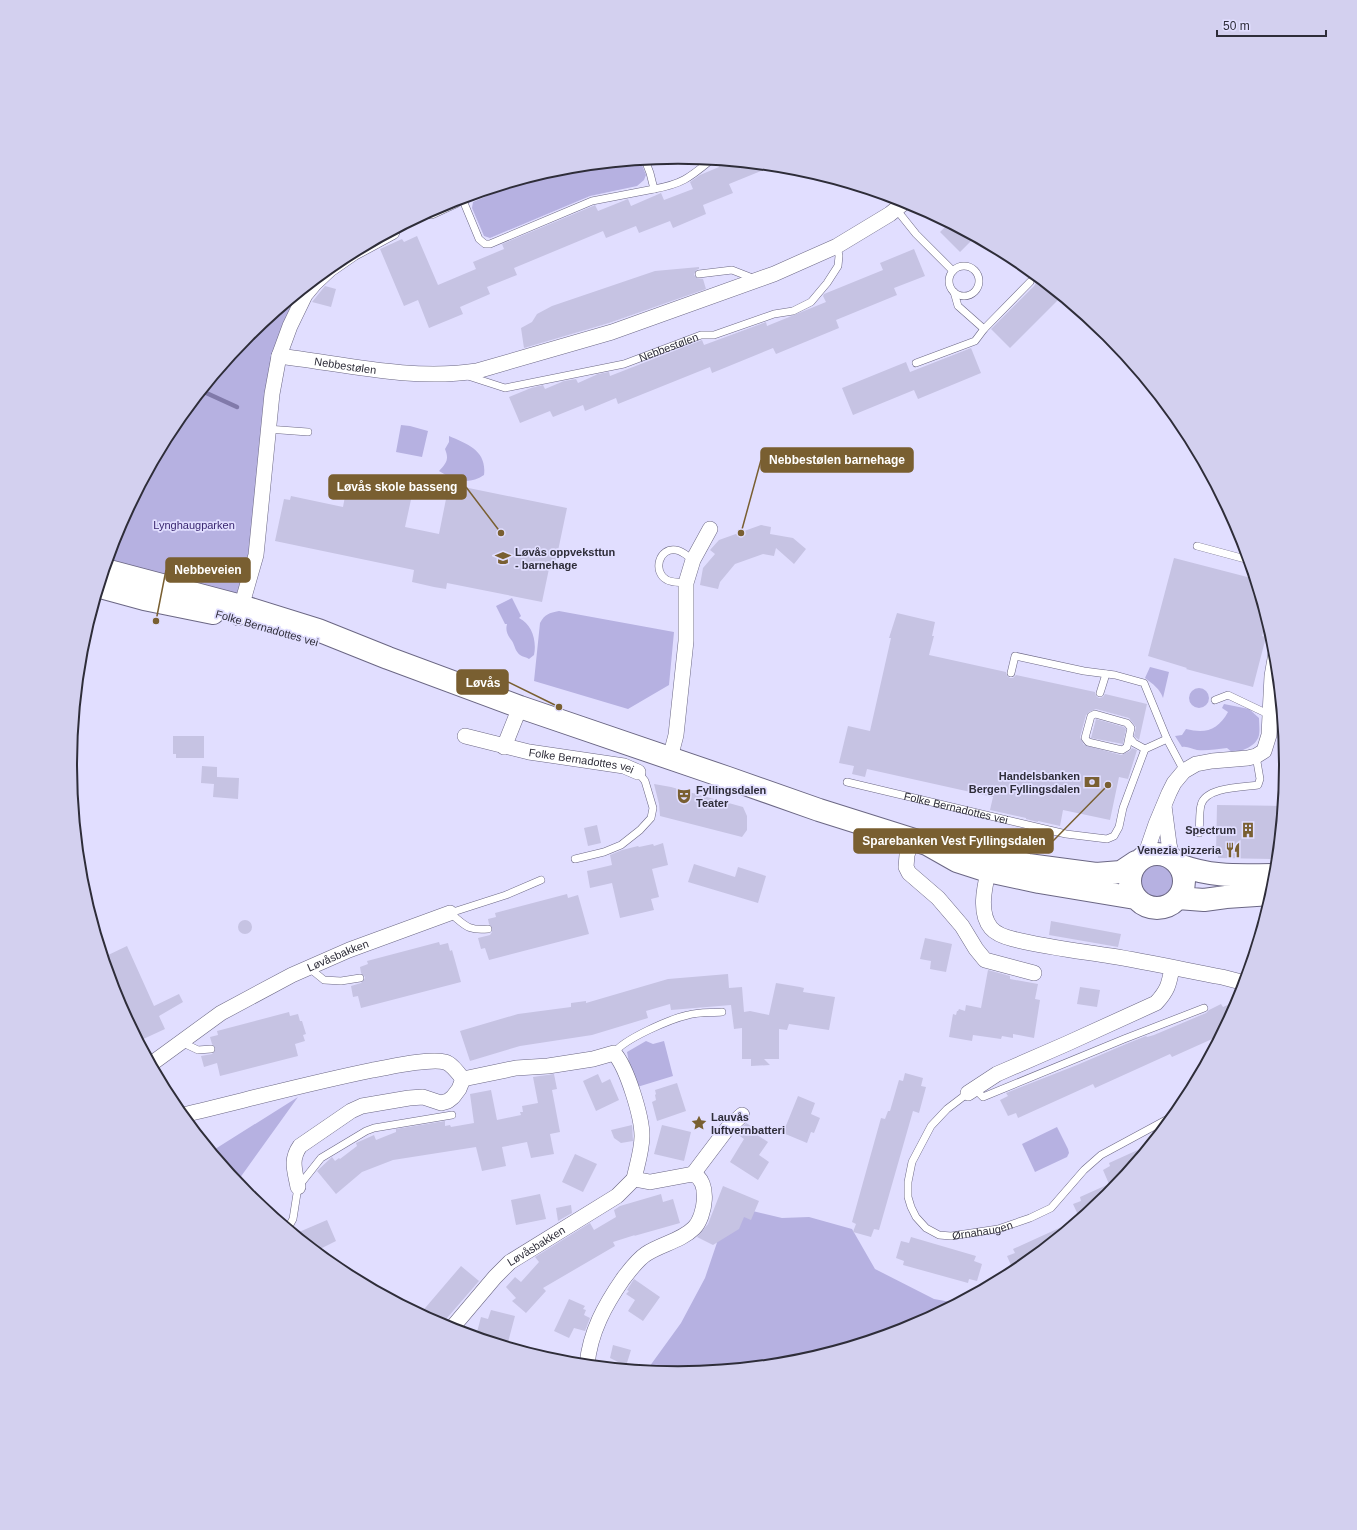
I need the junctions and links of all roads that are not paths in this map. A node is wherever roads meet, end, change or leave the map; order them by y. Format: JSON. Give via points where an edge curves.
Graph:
{"nodes":[{"id":1,"x":647,"y":165,"type":"edge"},
{"id":2,"x":705,"y":165,"type":"edge"},
{"id":3,"x":654,"y":189,"type":"junction"},
{"id":4,"x":464,"y":203,"type":"edge"},
{"id":5,"x":900,"y":206,"type":"edge"},
{"id":6,"x":902,"y":206,"type":"edge"},
{"id":7,"x":837,"y":246,"type":"junction"},
{"id":8,"x":953,"y":271,"type":"junction"},
{"id":9,"x":698,"y":274,"type":"dead end"},
{"id":10,"x":759,"y":280,"type":"junction"},
{"id":11,"x":1030,"y":282,"type":"dead end"},
{"id":12,"x":310,"y":290,"type":"edge"},
{"id":13,"x":954,"y":292,"type":"junction"},
{"id":14,"x":984,"y":329,"type":"junction"},
{"id":15,"x":279,"y":356,"type":"junction"},
{"id":16,"x":916,"y":363,"type":"dead end"},
{"id":17,"x":460,"y":373,"type":"junction"},
{"id":18,"x":267,"y":429,"type":"junction"},
{"id":19,"x":308,"y":432,"type":"dead end"},
{"id":20,"x":710,"y":529,"type":"dead end"},
{"id":21,"x":1197,"y":546,"type":"dead end"},
{"id":22,"x":1243,"y":558,"type":"edge"},
{"id":23,"x":693,"y":560,"type":"junction"},
{"id":24,"x":109,"y":571,"type":"edge"},
{"id":25,"x":686,"y":583,"type":"junction"},
{"id":26,"x":104,"y":588,"type":"edge"},
{"id":27,"x":239,"y":612,"type":"junction"},
{"id":28,"x":1011,"y":673,"type":"dead end"},
{"id":29,"x":1273,"y":673,"type":"edge"},
{"id":30,"x":1106,"y":674,"type":"junction"},
{"id":31,"x":1100,"y":693,"type":"dead end"},
{"id":32,"x":1215,"y":700,"type":"dead end"},
{"id":33,"x":520,"y":707,"type":"junction"},
{"id":34,"x":1270,"y":715,"type":"junction"},
{"id":35,"x":464,"y":736,"type":"dead end"},
{"id":36,"x":1129,"y":737,"type":"junction"},
{"id":37,"x":1167,"y":739,"type":"junction"},
{"id":38,"x":504,"y":747,"type":"junction"},
{"id":39,"x":1145,"y":749,"type":"junction"},
{"id":40,"x":1256,"y":756,"type":"junction"},
{"id":41,"x":670,"y":758,"type":"junction"},
{"id":42,"x":1184,"y":771,"type":"junction"},
{"id":43,"x":638,"y":772,"type":"joint"},
{"id":44,"x":847,"y":782,"type":"dead end"},
{"id":45,"x":1164,"y":805,"type":"junction"},
{"id":46,"x":1199,"y":833,"type":"dead end"},
{"id":47,"x":919,"y":842,"type":"junction"},
{"id":48,"x":1141,"y":859,"type":"junction"},
{"id":49,"x":575,"y":860,"type":"dead end"},
{"id":50,"x":1176,"y":861,"type":"junction"},
{"id":51,"x":990,"y":863,"type":"junction"},
{"id":52,"x":1269,"y":875,"type":"edge"},
{"id":53,"x":541,"y":880,"type":"dead end"},
{"id":54,"x":1265,"y":894,"type":"edge"},
{"id":55,"x":1135,"y":898,"type":"junction"},
{"id":56,"x":1178,"y":898,"type":"junction"},
{"id":57,"x":450,"y":913,"type":"junction"},
{"id":58,"x":488,"y":929,"type":"dead end"},
{"id":59,"x":308,"y":967,"type":"junction"},
{"id":60,"x":1172,"y":968,"type":"junction"},
{"id":61,"x":1034,"y":973,"type":"dead end"},
{"id":62,"x":360,"y":978,"type":"dead end"},
{"id":63,"x":1239,"y":981,"type":"edge"},
{"id":64,"x":1204,"y":1008,"type":"dead end"},
{"id":65,"x":722,"y":1012,"type":"dead end"},
{"id":66,"x":181,"y":1042,"type":"junction"},
{"id":67,"x":210,"y":1049,"type":"dead end"},
{"id":68,"x":614,"y":1053,"type":"junction"},
{"id":69,"x":155,"y":1061,"type":"edge"},
{"id":70,"x":463,"y":1078,"type":"junction"},
{"id":71,"x":971,"y":1091,"type":"junction"},
{"id":72,"x":189,"y":1114,"type":"edge"},
{"id":73,"x":452,"y":1115,"type":"dead end"},
{"id":74,"x":742,"y":1115,"type":"dead end"},
{"id":75,"x":1163,"y":1122,"type":"edge"},
{"id":76,"x":693,"y":1174,"type":"junction"},
{"id":77,"x":634,"y":1179,"type":"junction"},
{"id":78,"x":298,"y":1187,"type":"junction"},
{"id":79,"x":290,"y":1224,"type":"edge"},
{"id":80,"x":456,"y":1324,"type":"edge"},
{"id":81,"x":588,"y":1359,"type":"edge"}],
"edges":[{"from":1,"to":3,"type":"lane"},
{"from":2,"to":3,"type":"lane","via":[[679,183]]},
{"from":3,"to":4,"type":"lane","via":[[592,201],[490,244],[485,244],[479,239]]},
{"from":5,"to":7,"type":"street","name":"Nebbestølen"},
{"from":6,"to":8,"type":"lane","name":"Nebbestølen","via":[[916,234]]},
{"from":7,"to":10,"type":"street","name":"Nebbestølen"},
{"from":7,"to":17,"type":"lane","name":"Nebbestølen","via":[[838,266],[827,283],[811,302],[793,311],[774,314],[714,335],[700,335],[624,364],[505,388]]},
{"from":8,"to":13,"type":"lane","via":[[949,279]]},
{"from":8,"to":13,"type":"lane","via":[[967,266],[975,271],[979,281],[972,293],[962,296]]},
{"from":9,"to":10,"type":"lane","via":[[732,270]]},
{"from":10,"to":17,"type":"street","name":"Nebbestølen","via":[[612,332],[477,371]]},
{"from":11,"to":14,"type":"lane"},
{"from":12,"to":15,"type":"street","via":[[290,326]]},
{"from":13,"to":14,"type":"lane","via":[[958,306]]},
{"from":14,"to":16,"type":"lane","via":[[975,341]]},
{"from":15,"to":17,"type":"street","name":"Nebbestølen","via":[[420,374]]},
{"from":15,"to":18,"type":"street"},
{"from":18,"to":19,"type":"lane"},
{"from":18,"to":27,"type":"street","via":[[256,555]]},
{"from":20,"to":23,"type":"street"},
{"from":21,"to":22,"type":"lane"},
{"from":23,"to":25,"type":"street"},
{"from":23,"to":25,"type":"lane","via":[[683,552],[673,550],[660,558],[659,569],[664,578]]},
{"from":24,"to":27,"type":"main road","name":"Folke Bernadottes vei"},
{"from":25,"to":41,"type":"street","via":[[686,641],[676,735]]},
{"from":26,"to":27,"type":"main road","name":"Folke Bernadottes vei","via":[[144,599]]},
{"from":27,"to":33,"type":"main road","name":"Folke Bernadottes vei","via":[[318,630]]},
{"from":28,"to":30,"type":"lane","via":[[1015,656],[1084,672]]},
{"from":29,"to":34,"type":"street"},
{"from":30,"to":31,"type":"lane"},
{"from":30,"to":37,"type":"lane","via":[[1144,683]]},
{"from":32,"to":34,"type":"lane","via":[[1228,695]]},
{"from":33,"to":38,"type":"street"},
{"from":33,"to":41,"type":"main road","name":"Folke Bernadottes vei"},
{"from":34,"to":40,"type":"street","via":[[1269,735],[1264,751]]},
{"from":35,"to":38,"type":"street","name":"Folke Bernadottes vei"},
{"from":36,"to":36,"type":"lane","via":[[1131,728],[1127,723],[1095,714],[1091,716],[1085,738],[1088,742],[1122,750],[1127,747]]},
{"from":36,"to":39,"type":"lane"},
{"from":37,"to":39,"type":"lane"},
{"from":37,"to":42,"type":"lane"},
{"from":38,"to":43,"type":"street","name":"Folke Bernadottes vei","via":[[624,766]]},
{"from":39,"to":44,"type":"lane","name":"Folke Bernadottes vei","via":[[1123,808],[1119,827],[1114,836],[1107,839],[1066,834]]},
{"from":40,"to":42,"type":"street","via":[[1196,764]]},
{"from":40,"to":46,"type":"lane","via":[[1260,779],[1258,785],[1223,789],[1208,795],[1201,803]]},
{"from":41,"to":47,"type":"main road","name":"Folke Bernadottes vei"},
{"from":42,"to":45,"type":"street","via":[[1174,783]]},
{"from":43,"to":49,"type":"lane","name":"Folke Bernadottes vei","via":[[645,781],[654,808],[651,818],[621,845]]},
{"from":45,"to":48,"type":"street"},
{"from":45,"to":50,"type":"street","via":[[1168,844]]},
{"from":47,"to":51,"type":"main road","name":"Folke Bernadottes vei","via":[[957,861]]},
{"from":47,"to":61,"type":"street","via":[[906,856],[909,873],[938,898],[962,926],[976,950],[985,960]]},
{"from":48,"to":50,"type":"main road","via":[[1159,853]]},
{"from":48,"to":51,"type":"main road","name":"Folke Bernadottes vei","via":[[1121,872],[1096,874]]},
{"from":48,"to":55,"type":"main road","via":[[1133,868],[1129,880]]},
{"from":50,"to":52,"type":"main road","via":[[1194,870],[1226,876]]},
{"from":50,"to":56,"type":"main road","via":[[1182,870],[1184,882]]},
{"from":51,"to":55,"type":"main road","name":"Folke Bernadottes vei","via":[[1039,882]]},
{"from":51,"to":60,"type":"street","via":[[984,910],[991,928],[1002,936]]},
{"from":53,"to":57,"type":"lane","name":"Løvåsbakken","via":[[506,895]]},
{"from":54,"to":56,"type":"main road","via":[[1204,900]]},
{"from":55,"to":56,"type":"main road","via":[[1153,908],[1167,906]]},
{"from":57,"to":58,"type":"lane","via":[[469,928]]},
{"from":57,"to":59,"type":"street","name":"Løvåsbakken"},
{"from":59,"to":62,"type":"lane","via":[[324,980]]},
{"from":59,"to":66,"type":"street","name":"Løvåsbakken","via":[[221,1013]]},
{"from":60,"to":63,"type":"street"},
{"from":60,"to":71,"type":"street","name":"Ørnahaugen","via":[[1169,985],[1156,1002],[998,1074]]},
{"from":64,"to":71,"type":"lane","via":[[983,1097]]},
{"from":65,"to":68,"type":"lane","via":[[689,1014],[670,1021],[631,1040]]},
{"from":66,"to":67,"type":"lane","via":[[198,1050]]},
{"from":66,"to":69,"type":"street","name":"Løvåsbakken"},
{"from":68,"to":70,"type":"street","via":[[593,1059],[516,1068]]},
{"from":68,"to":77,"type":"street","via":[[626,1076],[641,1125],[640,1153]]},
{"from":70,"to":72,"type":"street","via":[[446,1062],[418,1062],[331,1079]]},
{"from":70,"to":78,"type":"street","via":[[459,1089],[448,1101],[440,1102],[423,1097],[409,1098],[362,1106],[351,1111],[300,1146],[295,1153]]},
{"from":71,"to":75,"type":"lane","name":"Ørnahaugen","via":[[947,1109],[931,1126],[912,1162],[908,1182],[911,1207],[926,1228],[939,1234],[951,1236],[998,1229],[1050,1208],[1101,1155]]},
{"from":73,"to":78,"type":"lane","via":[[366,1131],[321,1158]]},
{"from":74,"to":76,"type":"street","via":[[727,1129]]},
{"from":76,"to":77,"type":"street","via":[[650,1182]]},
{"from":76,"to":81,"type":"street","via":[[702,1181],[704,1191],[702,1211],[695,1228],[645,1254],[631,1268],[596,1323]]},
{"from":77,"to":80,"type":"street","name":"Løvåsbakken","via":[[617,1196],[510,1262]]},
{"from":78,"to":79,"type":"lane"}]}
